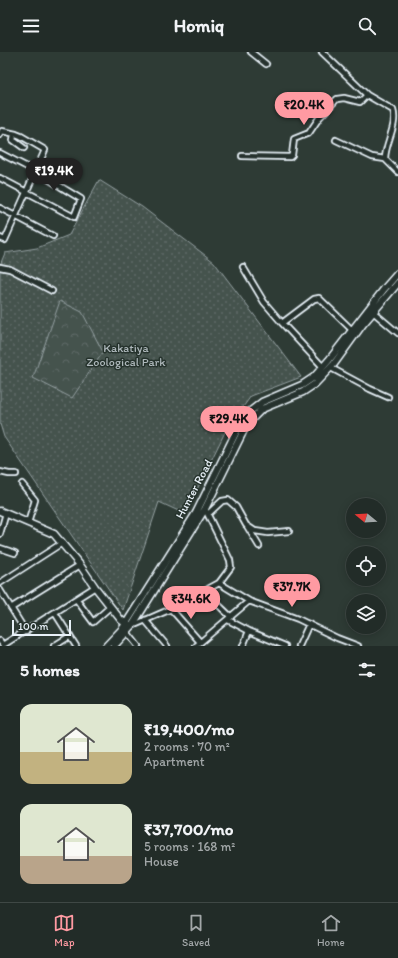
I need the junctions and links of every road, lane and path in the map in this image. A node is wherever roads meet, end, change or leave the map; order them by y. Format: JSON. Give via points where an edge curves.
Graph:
{"nodes":[{"id":1,"x":250,"y":52,"type":"edge"},
{"id":2,"x":325,"y":53,"type":"edge"},
{"id":3,"x":256,"y":54,"type":"edge"},
{"id":4,"x":266,"y":64,"type":"dead end"},
{"id":5,"x":368,"y":95,"type":"junction"},
{"id":6,"x":0,"y":134,"type":"edge"},
{"id":7,"x":16,"y":134,"type":"junction"},
{"id":8,"x":336,"y":140,"type":"dead end"},
{"id":9,"x":24,"y":148,"type":"dead end"},
{"id":10,"x":0,"y":153,"type":"edge"},
{"id":11,"x":242,"y":156,"type":"dead end"},
{"id":12,"x":385,"y":159,"type":"junction"},
{"id":13,"x":35,"y":171,"type":"junction"},
{"id":14,"x":398,"y":172,"type":"edge"},
{"id":15,"x":0,"y":178,"type":"edge"},
{"id":16,"x":26,"y":191,"type":"junction"},
{"id":17,"x":0,"y":208,"type":"edge"},
{"id":18,"x":15,"y":216,"type":"junction"},
{"id":19,"x":53,"y":236,"type":"dead end"},
{"id":20,"x":0,"y":238,"type":"edge"},
{"id":21,"x":0,"y":267,"type":"edge"},
{"id":22,"x":243,"y":267,"type":"dead end"},
{"id":23,"x":398,"y":273,"type":"edge"},
{"id":24,"x":398,"y":283,"type":"edge"},
{"id":25,"x":52,"y":291,"type":"dead end"},
{"id":26,"x":371,"y":310,"type":"junction"},
{"id":27,"x":282,"y":323,"type":"junction"},
{"id":28,"x":352,"y":330,"type":"junction"},
{"id":29,"x":398,"y":332,"type":"edge"},
{"id":30,"x":323,"y":367,"type":"junction"},
{"id":31,"x":331,"y":368,"type":"junction"},
{"id":32,"x":388,"y":397,"type":"dead end"},
{"id":33,"x":0,"y":472,"type":"edge"},
{"id":34,"x":16,"y":474,"type":"dead end"},
{"id":35,"x":215,"y":482,"type":"junction"},
{"id":36,"x":22,"y":484,"type":"dead end"},
{"id":37,"x":206,"y":511,"type":"junction"},
{"id":38,"x":3,"y":512,"type":"edge"},
{"id":39,"x":28,"y":523,"type":"junction"},
{"id":40,"x":246,"y":525,"type":"junction"},
{"id":41,"x":289,"y":530,"type":"dead end"},
{"id":42,"x":0,"y":534,"type":"edge"},
{"id":43,"x":62,"y":543,"type":"junction"},
{"id":44,"x":259,"y":546,"type":"dead end"},
{"id":45,"x":0,"y":548,"type":"edge"},
{"id":46,"x":15,"y":554,"type":"dead end"},
{"id":47,"x":80,"y":565,"type":"junction"},
{"id":48,"x":0,"y":583,"type":"edge"},
{"id":49,"x":219,"y":583,"type":"junction"},
{"id":50,"x":95,"y":587,"type":"junction"},
{"id":51,"x":0,"y":590,"type":"edge"},
{"id":52,"x":204,"y":591,"type":"junction"},
{"id":53,"x":76,"y":599,"type":"junction"},
{"id":54,"x":249,"y":601,"type":"junction"},
{"id":55,"x":110,"y":607,"type":"junction"},
{"id":56,"x":11,"y":608,"type":"junction"},
{"id":57,"x":170,"y":609,"type":"junction"},
{"id":58,"x":55,"y":613,"type":"junction"},
{"id":59,"x":229,"y":619,"type":"junction"},
{"id":60,"x":145,"y":620,"type":"junction"},
{"id":61,"x":309,"y":624,"type":"junction"},
{"id":62,"x":129,"y":625,"type":"junction"},
{"id":63,"x":249,"y":631,"type":"junction"},
{"id":64,"x":26,"y":632,"type":"junction"},
{"id":65,"x":127,"y":632,"type":"junction"},
{"id":66,"x":70,"y":636,"type":"junction"},
{"id":67,"x":200,"y":642,"type":"junction"},
{"id":68,"x":2,"y":644,"type":"edge"},
{"id":69,"x":272,"y":644,"type":"edge"},
{"id":70,"x":54,"y":646,"type":"edge"},
{"id":71,"x":76,"y":646,"type":"edge"},
{"id":72,"x":106,"y":646,"type":"edge"},
{"id":73,"x":114,"y":646,"type":"edge"},
{"id":74,"x":138,"y":646,"type":"edge"},
{"id":75,"x":167,"y":646,"type":"edge"},
{"id":76,"x":196,"y":646,"type":"edge"},
{"id":77,"x":243,"y":646,"type":"edge"},
{"id":78,"x":285,"y":646,"type":"edge"},
{"id":79,"x":299,"y":646,"type":"edge"},
{"id":80,"x":358,"y":646,"type":"edge"}],
"edges":[{"from":1,"to":3,"type":"street"},
{"from":2,"to":5,"type":"street"},
{"from":3,"to":4,"type":"street"},
{"from":5,"to":11,"type":"street","via":[[359,102],[337,99],[310,133],[294,139],[290,158]]},
{"from":5,"to":12,"type":"street","via":[[394,112],[396,120]]},
{"from":6,"to":7,"type":"street","via":[[2,131]]},
{"from":7,"to":9,"type":"street","via":[[13,140]]},
{"from":7,"to":13,"type":"street","via":[[45,149]]},
{"from":8,"to":12,"type":"street","via":[[372,157]]},
{"from":10,"to":13,"type":"street"},
{"from":12,"to":14,"type":"street"},
{"from":13,"to":16,"type":"street"},
{"from":13,"to":16,"type":"street","via":[[81,199],[74,217]]},
{"from":15,"to":16,"type":"street"},
{"from":16,"to":18,"type":"street"},
{"from":17,"to":18,"type":"street"},
{"from":18,"to":19,"type":"street"},
{"from":18,"to":20,"type":"street","via":[[4,240]]},
{"from":21,"to":25,"type":"street","via":[[10,269]]},
{"from":22,"to":27,"type":"street","via":[[264,302]]},
{"from":23,"to":26,"type":"main road","name":"Hunter Road"},
{"from":24,"to":26,"type":"main road","name":"Hunter Road"},
{"from":26,"to":28,"type":"main road","name":"Hunter Road"},
{"from":26,"to":29,"type":"street"},
{"from":26,"to":31,"type":"main road","name":"Hunter Road"},
{"from":27,"to":28,"type":"street","via":[[314,298],[319,298]]},
{"from":27,"to":30,"type":"street"},
{"from":28,"to":30,"type":"main road","name":"Hunter Road"},
{"from":30,"to":35,"type":"main road","name":"Hunter Road","via":[[308,381],[262,402],[248,413],[237,430]]},
{"from":31,"to":32,"type":"street"},
{"from":31,"to":35,"type":"main road","name":"Hunter Road","via":[[303,392],[268,405],[257,413]]},
{"from":33,"to":34,"type":"street"},
{"from":35,"to":37,"type":"main road","name":"Hunter Road"},
{"from":35,"to":62,"type":"main road","name":"Hunter Road"},
{"from":36,"to":39,"type":"street","via":[[35,500]]},
{"from":37,"to":40,"type":"street","via":[[228,500],[236,507]]},
{"from":37,"to":49,"type":"street","via":[[230,560],[231,567]]},
{"from":37,"to":62,"type":"main road","name":"Hunter Road"},
{"from":38,"to":39,"type":"main road"},
{"from":38,"to":42,"type":"street"},
{"from":39,"to":43,"type":"main road","via":[[54,534]]},
{"from":40,"to":41,"type":"street","via":[[255,531]]},
{"from":40,"to":44,"type":"street"},
{"from":43,"to":47,"type":"main road"},
{"from":43,"to":48,"type":"street"},
{"from":45,"to":46,"type":"street"},
{"from":47,"to":50,"type":"main road"},
{"from":47,"to":56,"type":"street"},
{"from":49,"to":52,"type":"street"},
{"from":49,"to":54,"type":"street"},
{"from":50,"to":53,"type":"street"},
{"from":50,"to":55,"type":"main road"},
{"from":51,"to":56,"type":"street"},
{"from":52,"to":57,"type":"street"},
{"from":52,"to":59,"type":"street"},
{"from":53,"to":55,"type":"street","via":[[93,622]]},
{"from":53,"to":58,"type":"street"},
{"from":54,"to":59,"type":"street"},
{"from":54,"to":61,"type":"street"},
{"from":55,"to":62,"type":"main road"},
{"from":56,"to":64,"type":"street"},
{"from":57,"to":60,"type":"street"},
{"from":57,"to":67,"type":"street"},
{"from":58,"to":64,"type":"street"},
{"from":58,"to":66,"type":"street"},
{"from":59,"to":63,"type":"street"},
{"from":59,"to":67,"type":"street"},
{"from":60,"to":62,"type":"street"},
{"from":60,"to":75,"type":"street"},
{"from":61,"to":79,"type":"street"},
{"from":61,"to":80,"type":"street"},
{"from":62,"to":65,"type":"main road","name":"Hunter Road"},
{"from":62,"to":72,"type":"main road","name":"Hunter Road"},
{"from":63,"to":69,"type":"street"},
{"from":63,"to":77,"type":"street"},
{"from":64,"to":68,"type":"street"},
{"from":65,"to":73,"type":"main road","name":"Hunter Road"},
{"from":65,"to":74,"type":"street"},
{"from":66,"to":70,"type":"street"},
{"from":66,"to":71,"type":"street"},
{"from":67,"to":76,"type":"street"},
{"from":69,"to":78,"type":"street"}]}
